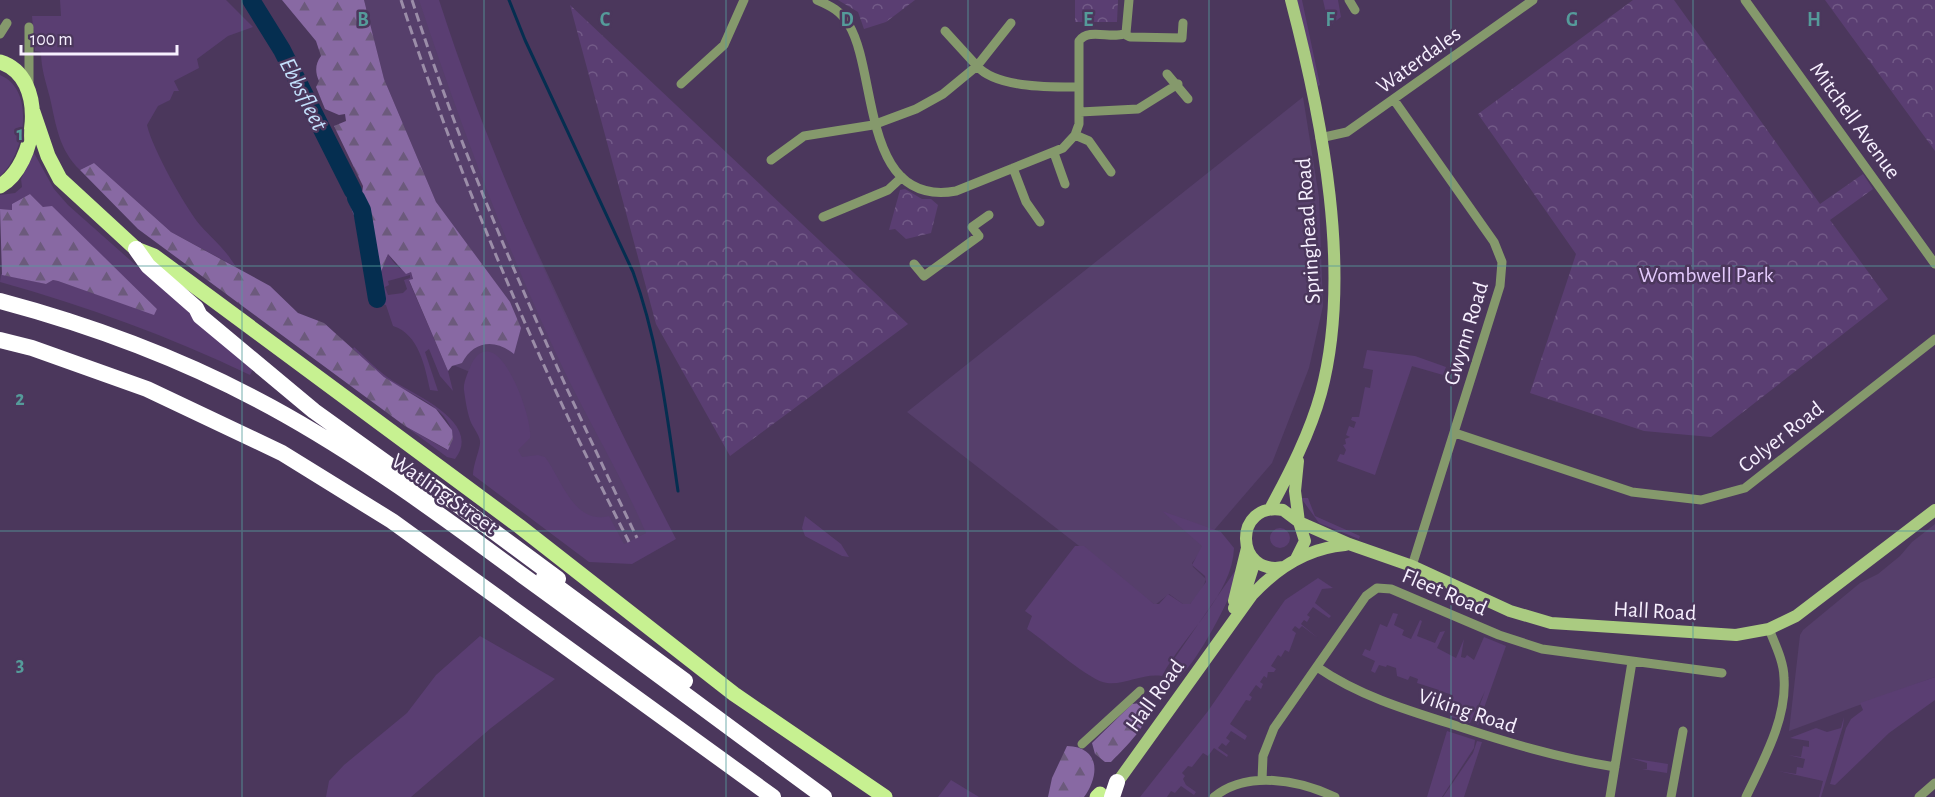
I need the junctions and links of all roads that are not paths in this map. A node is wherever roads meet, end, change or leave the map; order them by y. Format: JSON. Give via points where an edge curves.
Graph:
{"nodes":[{"id":1,"x":744,"y":0,"type":"edge"},
{"id":2,"x":817,"y":0,"type":"edge"},
{"id":3,"x":1130,"y":0,"type":"edge"},
{"id":4,"x":1292,"y":0,"type":"edge"},
{"id":5,"x":1348,"y":0,"type":"edge"},
{"id":6,"x":1533,"y":0,"type":"edge"},
{"id":7,"x":1745,"y":0,"type":"edge"},
{"id":8,"x":1354,"y":10,"type":"dead end"},
{"id":9,"x":7,"y":23,"type":"dead end"},
{"id":10,"x":1011,"y":23,"type":"dead end"},
{"id":11,"x":1183,"y":23,"type":"dead end"},
{"id":12,"x":28,"y":27,"type":"dead end"},
{"id":13,"x":945,"y":31,"type":"dead end"},
{"id":14,"x":0,"y":34,"type":"edge"},
{"id":15,"x":1123,"y":34,"type":"junction"},
{"id":16,"x":0,"y":62,"type":"edge"},
{"id":17,"x":977,"y":66,"type":"junction"},
{"id":18,"x":1167,"y":74,"type":"dead end"},
{"id":19,"x":681,"y":84,"type":"dead end"},
{"id":20,"x":1178,"y":84,"type":"junction"},
{"id":21,"x":29,"y":86,"type":"junction"},
{"id":22,"x":1078,"y":87,"type":"junction"},
{"id":23,"x":1188,"y":99,"type":"dead end"},
{"id":24,"x":1394,"y":100,"type":"junction"},
{"id":25,"x":33,"y":112,"type":"junction"},
{"id":26,"x":1080,"y":112,"type":"junction"},
{"id":27,"x":873,"y":124,"type":"junction"},
{"id":28,"x":1075,"y":135,"type":"junction"},
{"id":29,"x":1320,"y":138,"type":"junction"},
{"id":30,"x":1054,"y":153,"type":"junction"},
{"id":31,"x":771,"y":160,"type":"dead end"},
{"id":32,"x":1012,"y":168,"type":"junction"},
{"id":33,"x":1111,"y":172,"type":"dead end"},
{"id":34,"x":902,"y":177,"type":"junction"},
{"id":35,"x":1065,"y":184,"type":"dead end"},
{"id":36,"x":0,"y":186,"type":"edge"},
{"id":37,"x":989,"y":215,"type":"dead end"},
{"id":38,"x":823,"y":217,"type":"dead end"},
{"id":39,"x":1040,"y":222,"type":"dead end"},
{"id":40,"x":136,"y":249,"type":"junction"},
{"id":41,"x":914,"y":264,"type":"dead end"},
{"id":42,"x":1935,"y":264,"type":"edge"},
{"id":43,"x":0,"y":301,"type":"edge"},
{"id":44,"x":1935,"y":339,"type":"edge"},
{"id":45,"x":0,"y":340,"type":"edge"},
{"id":46,"x":1455,"y":433,"type":"junction"},
{"id":47,"x":1298,"y":456,"type":"junction"},
{"id":48,"x":1270,"y":509,"type":"junction"},
{"id":49,"x":1935,"y":510,"type":"edge"},
{"id":50,"x":1299,"y":522,"type":"junction"},
{"id":51,"x":1349,"y":544,"type":"junction"},
{"id":52,"x":1247,"y":548,"type":"junction"},
{"id":53,"x":1255,"y":561,"type":"junction"},
{"id":54,"x":1291,"y":563,"type":"junction"},
{"id":55,"x":1412,"y":566,"type":"junction"},
{"id":56,"x":1234,"y":608,"type":"junction"},
{"id":57,"x":1769,"y":629,"type":"junction"},
{"id":58,"x":1632,"y":662,"type":"junction"},
{"id":59,"x":1317,"y":667,"type":"junction"},
{"id":60,"x":1722,"y":673,"type":"dead end"},
{"id":61,"x":1140,"y":691,"type":"dead end"},
{"id":62,"x":1683,"y":731,"type":"dead end"},
{"id":63,"x":1082,"y":744,"type":"dead end"},
{"id":64,"x":1615,"y":767,"type":"junction"},
{"id":65,"x":1262,"y":780,"type":"junction"},
{"id":66,"x":1935,"y":783,"type":"edge"},
{"id":67,"x":1105,"y":794,"type":"edge"},
{"id":68,"x":773,"y":797,"type":"edge"},
{"id":69,"x":825,"y":797,"type":"edge"},
{"id":70,"x":885,"y":797,"type":"edge"},
{"id":71,"x":1214,"y":797,"type":"edge"},
{"id":72,"x":1335,"y":797,"type":"edge"},
{"id":73,"x":1610,"y":797,"type":"edge"},
{"id":74,"x":1671,"y":797,"type":"edge"},
{"id":75,"x":1746,"y":797,"type":"edge"},
{"id":76,"x":1919,"y":797,"type":"edge"}],
"edges":[{"from":1,"to":19,"type":"street","via":[[724,45]]},
{"from":2,"to":27,"type":"street","via":[[837,9],[853,32]]},
{"from":3,"to":15,"type":"street","via":[[1128,27]]},
{"from":4,"to":29,"type":"main road","name":"Springhead Road"},
{"from":5,"to":8,"type":"street"},
{"from":6,"to":24,"type":"street","name":"Waterdales"},
{"from":7,"to":42,"type":"street","name":"Mitchell Avenue"},
{"from":9,"to":14,"type":"street"},
{"from":10,"to":17,"type":"street"},
{"from":11,"to":15,"type":"street","via":[[1182,38]]},
{"from":12,"to":21,"type":"street"},
{"from":13,"to":17,"type":"street"},
{"from":15,"to":22,"type":"street","via":[[1080,39]]},
{"from":16,"to":21,"type":"main road","via":[[17,71]]},
{"from":17,"to":22,"type":"street","via":[[998,79]]},
{"from":17,"to":27,"type":"street","via":[[923,106]]},
{"from":18,"to":20,"type":"street"},
{"from":20,"to":23,"type":"street"},
{"from":20,"to":26,"type":"street","via":[[1138,109]]},
{"from":21,"to":25,"type":"main road"},
{"from":22,"to":26,"type":"street"},
{"from":24,"to":29,"type":"street","name":"Waterdales","via":[[1347,132]]},
{"from":24,"to":46,"type":"street","name":"Gwynn Road","via":[[1494,242],[1502,262],[1500,286]]},
{"from":25,"to":36,"type":"main road","via":[[21,165]]},
{"from":25,"to":40,"type":"main road","via":[[60,179]]},
{"from":26,"to":28,"type":"street"},
{"from":27,"to":31,"type":"street","via":[[804,136]]},
{"from":27,"to":34,"type":"street"},
{"from":28,"to":30,"type":"street"},
{"from":28,"to":33,"type":"street","via":[[1089,141]]},
{"from":29,"to":47,"type":"main road","name":"Springhead Road","via":[[1333,245],[1334,321],[1321,394]]},
{"from":30,"to":32,"type":"street"},
{"from":30,"to":35,"type":"street"},
{"from":32,"to":34,"type":"street","via":[[948,192],[924,189]]},
{"from":32,"to":39,"type":"street","via":[[1026,202]]},
{"from":34,"to":38,"type":"street","via":[[888,190]]},
{"from":37,"to":41,"type":"street","via":[[972,227],[979,236],[924,276]]},
{"from":40,"to":69,"type":"highway","via":[[148,266],[207,322],[314,411],[673,671]]},
{"from":40,"to":70,"type":"main road","via":[[154,256],[470,489],[734,694]]},
{"from":43,"to":69,"type":"highway","name":"Watling Street","via":[[62,317],[149,350],[214,378],[308,428],[421,502]]},
{"from":44,"to":46,"type":"street","name":"Colyer Road","via":[[1745,488],[1701,500],[1632,492]]},
{"from":45,"to":68,"type":"highway","via":[[147,389],[282,453],[392,521]]},
{"from":46,"to":55,"type":"street","name":"Gwynn Road"},
{"from":47,"to":48,"type":"main road","name":"Springhead Road"},
{"from":47,"to":50,"type":"main road","name":"Springhead Road","via":[[1295,490]]},
{"from":48,"to":50,"type":"main road","name":"Hall Road","via":[[1286,511]]},
{"from":48,"to":52,"type":"main road","name":"Hall Road","via":[[1250,522],[1245,535]]},
{"from":49,"to":57,"type":"main road","name":"Hall Road","via":[[1796,616]]},
{"from":50,"to":51,"type":"main road","name":"Hall Road"},
{"from":50,"to":54,"type":"main road","via":[[1305,541]]},
{"from":51,"to":54,"type":"main road","name":"Hall Road","via":[[1325,546]]},
{"from":51,"to":55,"type":"main road","name":"Hall Road"},
{"from":52,"to":53,"type":"main road"},
{"from":52,"to":56,"type":"main road","name":"Hall Road","via":[[1233,594]]},
{"from":53,"to":54,"type":"main road","via":[[1270,568]]},
{"from":53,"to":56,"type":"main road","name":"Hall Road"},
{"from":54,"to":67,"type":"main road","name":"Hall Road","via":[[1252,595]]},
{"from":55,"to":57,"type":"main road","name":"Hall Road","via":[[1510,611],[1551,623],[1736,635]]},
{"from":56,"to":67,"type":"main road","name":"Hall Road"},
{"from":57,"to":75,"type":"street","via":[[1784,675],[1782,699],[1772,739]]},
{"from":58,"to":59,"type":"street","name":"Fleet Road","via":[[1530,646],[1382,587],[1368,594]]},
{"from":58,"to":60,"type":"street","name":"Fleet Road"},
{"from":58,"to":64,"type":"street"},
{"from":59,"to":64,"type":"street","name":"Viking Road","via":[[1354,690],[1407,710],[1534,752]]},
{"from":59,"to":65,"type":"street","name":"Fleet Road","via":[[1272,730],[1263,756]]},
{"from":61,"to":63,"type":"street"},
{"from":62,"to":74,"type":"street"},
{"from":64,"to":73,"type":"street"},
{"from":65,"to":71,"type":"street","via":[[1237,783]]},
{"from":65,"to":72,"type":"street","via":[[1313,788]]},
{"from":66,"to":76,"type":"street"}]}
